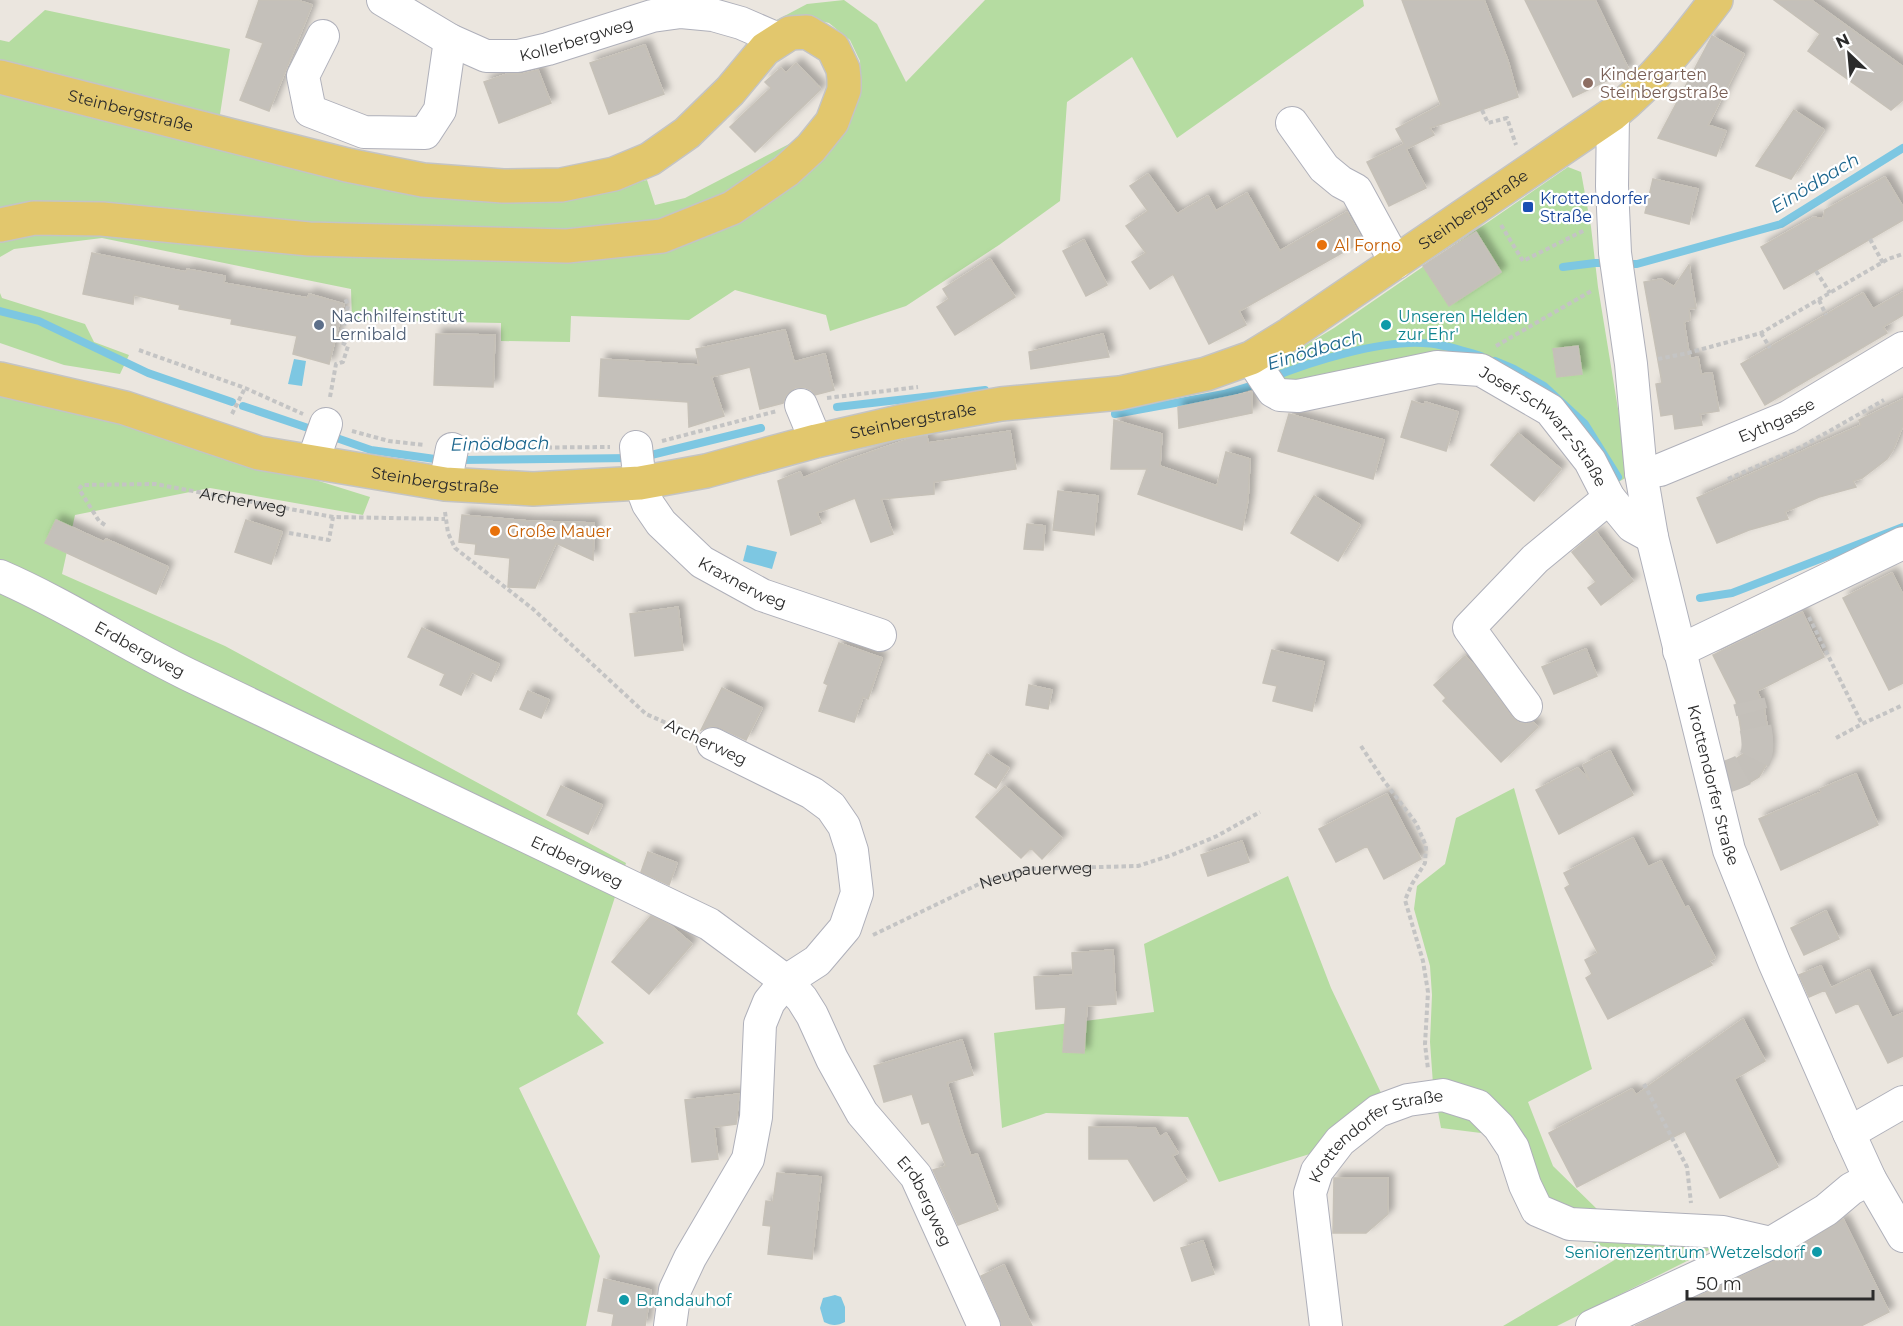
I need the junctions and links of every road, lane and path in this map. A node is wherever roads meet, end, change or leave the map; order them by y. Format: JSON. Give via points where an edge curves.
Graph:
{"nodes":[{"id":1,"x":383,"y":0,"type":"edge"},
{"id":2,"x":1716,"y":0,"type":"edge"},
{"id":3,"x":323,"y":36,"type":"dead end"},
{"id":4,"x":778,"y":39,"type":"junction"},
{"id":5,"x":450,"y":40,"type":"junction"},
{"id":6,"x":0,"y":77,"type":"edge"},
{"id":7,"x":1482,"y":110,"type":"dead end"},
{"id":8,"x":1614,"y":114,"type":"junction"},
{"id":9,"x":1292,"y":123,"type":"dead end"},
{"id":10,"x":1520,"y":154,"type":"dead end"},
{"id":11,"x":1486,"y":201,"type":"junction"},
{"id":12,"x":1614,"y":216,"type":"junction"},
{"id":13,"x":0,"y":225,"type":"edge"},
{"id":14,"x":1870,"y":239,"type":"dead end"},
{"id":15,"x":1903,"y":254,"type":"edge"},
{"id":16,"x":1396,"y":263,"type":"junction"},
{"id":17,"x":1883,"y":263,"type":"junction"},
{"id":18,"x":1616,"y":264,"type":"junction"},
{"id":19,"x":1816,"y":271,"type":"dead end"},
{"id":20,"x":1830,"y":293,"type":"junction"},
{"id":21,"x":345,"y":298,"type":"dead end"},
{"id":22,"x":1819,"y":300,"type":"junction"},
{"id":23,"x":1826,"y":315,"type":"dead end"},
{"id":24,"x":1761,"y":333,"type":"junction"},
{"id":25,"x":1494,"y":347,"type":"dead end"},
{"id":26,"x":1770,"y":348,"type":"dead end"},
{"id":27,"x":1903,"y":348,"type":"edge"},
{"id":28,"x":139,"y":350,"type":"dead end"},
{"id":29,"x":1656,"y":359,"type":"dead end"},
{"id":30,"x":1265,"y":378,"type":"junction"},
{"id":31,"x":0,"y":379,"type":"edge"},
{"id":32,"x":923,"y":386,"type":"dead end"},
{"id":33,"x":244,"y":388,"type":"junction"},
{"id":34,"x":1884,"y":400,"type":"dead end"},
{"id":35,"x":801,"y":405,"type":"junction"},
{"id":36,"x":233,"y":414,"type":"dead end"},
{"id":37,"x":321,"y":438,"type":"junction"},
{"id":38,"x":816,"y":441,"type":"junction"},
{"id":39,"x":637,"y":462,"type":"junction"},
{"id":40,"x":449,"y":464,"type":"junction"},
{"id":41,"x":1641,"y":473,"type":"junction"},
{"id":42,"x":1728,"y":479,"type":"dead end"},
{"id":43,"x":1609,"y":498,"type":"junction"},
{"id":44,"x":333,"y":517,"type":"junction"},
{"id":45,"x":445,"y":519,"type":"junction"},
{"id":46,"x":105,"y":525,"type":"dead end"},
{"id":47,"x":289,"y":533,"type":"dead end"},
{"id":48,"x":1652,"y":537,"type":"junction"},
{"id":49,"x":1902,"y":548,"type":"edge"},
{"id":50,"x":0,"y":576,"type":"edge"},
{"id":51,"x":1798,"y":595,"type":"junction"},
{"id":52,"x":880,"y":635,"type":"dead end"},
{"id":53,"x":1679,"y":651,"type":"junction"},
{"id":54,"x":1903,"y":705,"type":"edge"},
{"id":55,"x":1526,"y":706,"type":"dead end"},
{"id":56,"x":1862,"y":724,"type":"junction"},
{"id":57,"x":1836,"y":738,"type":"dead end"},
{"id":58,"x":714,"y":744,"type":"joint"},
{"id":59,"x":1361,"y":746,"type":"dead end"},
{"id":60,"x":1260,"y":812,"type":"dead end"},
{"id":61,"x":870,"y":936,"type":"dead end"},
{"id":62,"x":786,"y":981,"type":"junction"},
{"id":63,"x":1644,"y":1084,"type":"dead end"},
{"id":64,"x":1431,"y":1096,"type":"junction"},
{"id":65,"x":1903,"y":1102,"type":"edge"},
{"id":66,"x":1849,"y":1133,"type":"junction"},
{"id":67,"x":1870,"y":1179,"type":"junction"},
{"id":68,"x":1694,"y":1231,"type":"junction"},
{"id":69,"x":1903,"y":1236,"type":"edge"},
{"id":70,"x":1771,"y":1243,"type":"junction"},
{"id":71,"x":670,"y":1326,"type":"edge"},
{"id":72,"x":984,"y":1326,"type":"edge"},
{"id":73,"x":1326,"y":1326,"type":"edge"},
{"id":74,"x":1592,"y":1326,"type":"edge"}],
"edges":[{"from":1,"to":5,"type":"street","name":"Kollerbergweg"},
{"from":2,"to":8,"type":"main road","name":"Steinbergstraße","via":[[1677,51]]},
{"from":3,"to":5,"type":"street","via":[[303,76],[310,111],[364,132],[425,133],[440,110]]},
{"from":4,"to":5,"type":"street","name":"Kollerbergweg","via":[[713,15],[681,12],[652,16],[518,56],[486,56]]},
{"from":4,"to":6,"type":"main road","name":"Steinbergstraße","via":[[687,133],[650,159],[614,174],[561,185],[503,186],[423,180],[336,162]]},
{"from":4,"to":13,"type":"main road","name":"Steinbergstraße","via":[[790,33],[807,32],[833,48],[843,69],[844,90],[832,122],[786,171],[741,202],[662,236],[567,246],[309,239],[102,219],[34,218]]},
{"from":7,"to":10,"type":"path","via":[[1488,123],[1507,118]]},
{"from":8,"to":11,"type":"main road","name":"Steinbergstraße"},
{"from":8,"to":12,"type":"street","name":"Krottendorfer Straße"},
{"from":9,"to":16,"type":"street","via":[[1324,168],[1356,190]]},
{"from":11,"to":12,"type":"path","via":[[1522,261]]},
{"from":11,"to":16,"type":"main road","name":"Steinbergstraße"},
{"from":12,"to":18,"type":"street","name":"Krottendorfer Straße"},
{"from":14,"to":17,"type":"path"},
{"from":15,"to":17,"type":"path"},
{"from":16,"to":30,"type":"main road","name":"Steinbergstraße","via":[[1290,334]]},
{"from":17,"to":20,"type":"path"},
{"from":18,"to":25,"type":"path"},
{"from":18,"to":41,"type":"street","name":"Krottendorfer Straße","via":[[1631,364]]},
{"from":19,"to":20,"type":"path"},
{"from":20,"to":22,"type":"path"},
{"from":21,"to":37,"type":"path","via":[[348,305],[341,342],[348,346],[343,362],[336,364]]},
{"from":22,"to":23,"type":"path"},
{"from":22,"to":24,"type":"path"},
{"from":24,"to":26,"type":"path"},
{"from":24,"to":29,"type":"path"},
{"from":27,"to":41,"type":"street","name":"Eythgasse","via":[[1788,417],[1660,470]]},
{"from":28,"to":33,"type":"path"},
{"from":30,"to":38,"type":"main road","name":"Steinbergstraße","via":[[1206,374],[1120,393],[1001,404]]},
{"from":30,"to":43,"type":"street","name":"Josef-Schwarz-Straße","via":[[1298,396],[1437,367],[1482,370],[1550,410],[1590,460]]},
{"from":31,"to":37,"type":"main road","name":"Steinbergstraße","via":[[125,408],[259,453]]},
{"from":32,"to":35,"type":"path","via":[[837,396]]},
{"from":33,"to":36,"type":"path"},
{"from":33,"to":37,"type":"path"},
{"from":34,"to":42,"type":"path","via":[[1803,446]]},
{"from":35,"to":38,"type":"street"},
{"from":35,"to":39,"type":"path"},
{"from":37,"to":40,"type":"main road","name":"Steinbergstraße"},
{"from":37,"to":40,"type":"path","via":[[389,441]]},
{"from":38,"to":39,"type":"main road","name":"Steinbergstraße","via":[[706,471]]},
{"from":39,"to":40,"type":"path"},
{"from":39,"to":40,"type":"main road","name":"Steinbergstraße","via":[[533,489]]},
{"from":39,"to":52,"type":"street","name":"Kraxnerweg","via":[[648,504],[661,523],[702,562],[762,595]]},
{"from":40,"to":45,"type":"path","name":"Archerweg"},
{"from":41,"to":48,"type":"street","name":"Krottendorfer Straße"},
{"from":43,"to":48,"type":"street","name":"Josef-Schwarz-Straße","via":[[1632,526]]},
{"from":43,"to":55,"type":"street","via":[[1535,559],[1469,628]]},
{"from":44,"to":45,"type":"path","name":"Archerweg"},
{"from":44,"to":46,"type":"path","name":"Archerweg","via":[[155,483],[82,485],[79,489]]},
{"from":44,"to":47,"type":"path","name":"Archerweg","via":[[328,540]]},
{"from":45,"to":58,"type":"path","name":"Archerweg","via":[[455,548],[533,609],[646,714]]},
{"from":48,"to":53,"type":"street","name":"Krottendorfer Straße"},
{"from":49,"to":51,"type":"street"},
{"from":50,"to":62,"type":"street","name":"Erdbergweg","via":[[342,751],[709,924]]},
{"from":51,"to":53,"type":"street"},
{"from":51,"to":56,"type":"path"},
{"from":53,"to":66,"type":"street","name":"Krottendorfer Straße","via":[[1729,850]]},
{"from":54,"to":56,"type":"path"},
{"from":56,"to":57,"type":"path"},
{"from":58,"to":62,"type":"street","name":"Archerweg","via":[[813,792],[831,807],[844,826],[852,851],[857,893],[845,928],[817,961]]},
{"from":59,"to":64,"type":"path","via":[[1416,823],[1426,846],[1425,862],[1405,900],[1428,992],[1425,1044]]},
{"from":60,"to":61,"type":"path","name":"Neupauerweg","via":[[1190,848],[1138,866],[1026,869],[981,883]]},
{"from":62,"to":71,"type":"street","via":[[769,1002],[760,1024],[756,1116],[748,1159],[675,1290]]},
{"from":62,"to":72,"type":"street","name":"Erdbergweg","via":[[812,1015],[862,1113],[916,1176]]},
{"from":63,"to":68,"type":"path","via":[[1688,1167]]},
{"from":64,"to":68,"type":"street","name":"Krottendorfer Straße","via":[[1443,1095],[1478,1106],[1498,1127],[1513,1148],[1524,1185],[1537,1210],[1570,1224]]},
{"from":64,"to":73,"type":"street","name":"Krottendorfer Straße","via":[[1378,1111],[1340,1141],[1317,1171],[1310,1193]]},
{"from":65,"to":66,"type":"street"},
{"from":66,"to":67,"type":"street","name":"Krottendorfer Straße"},
{"from":67,"to":69,"type":"street","name":"Krottendorfer Straße"},
{"from":67,"to":70,"type":"street"},
{"from":68,"to":70,"type":"street","name":"Krottendorfer Straße","via":[[1723,1232]]},
{"from":70,"to":74,"type":"street"}]}
